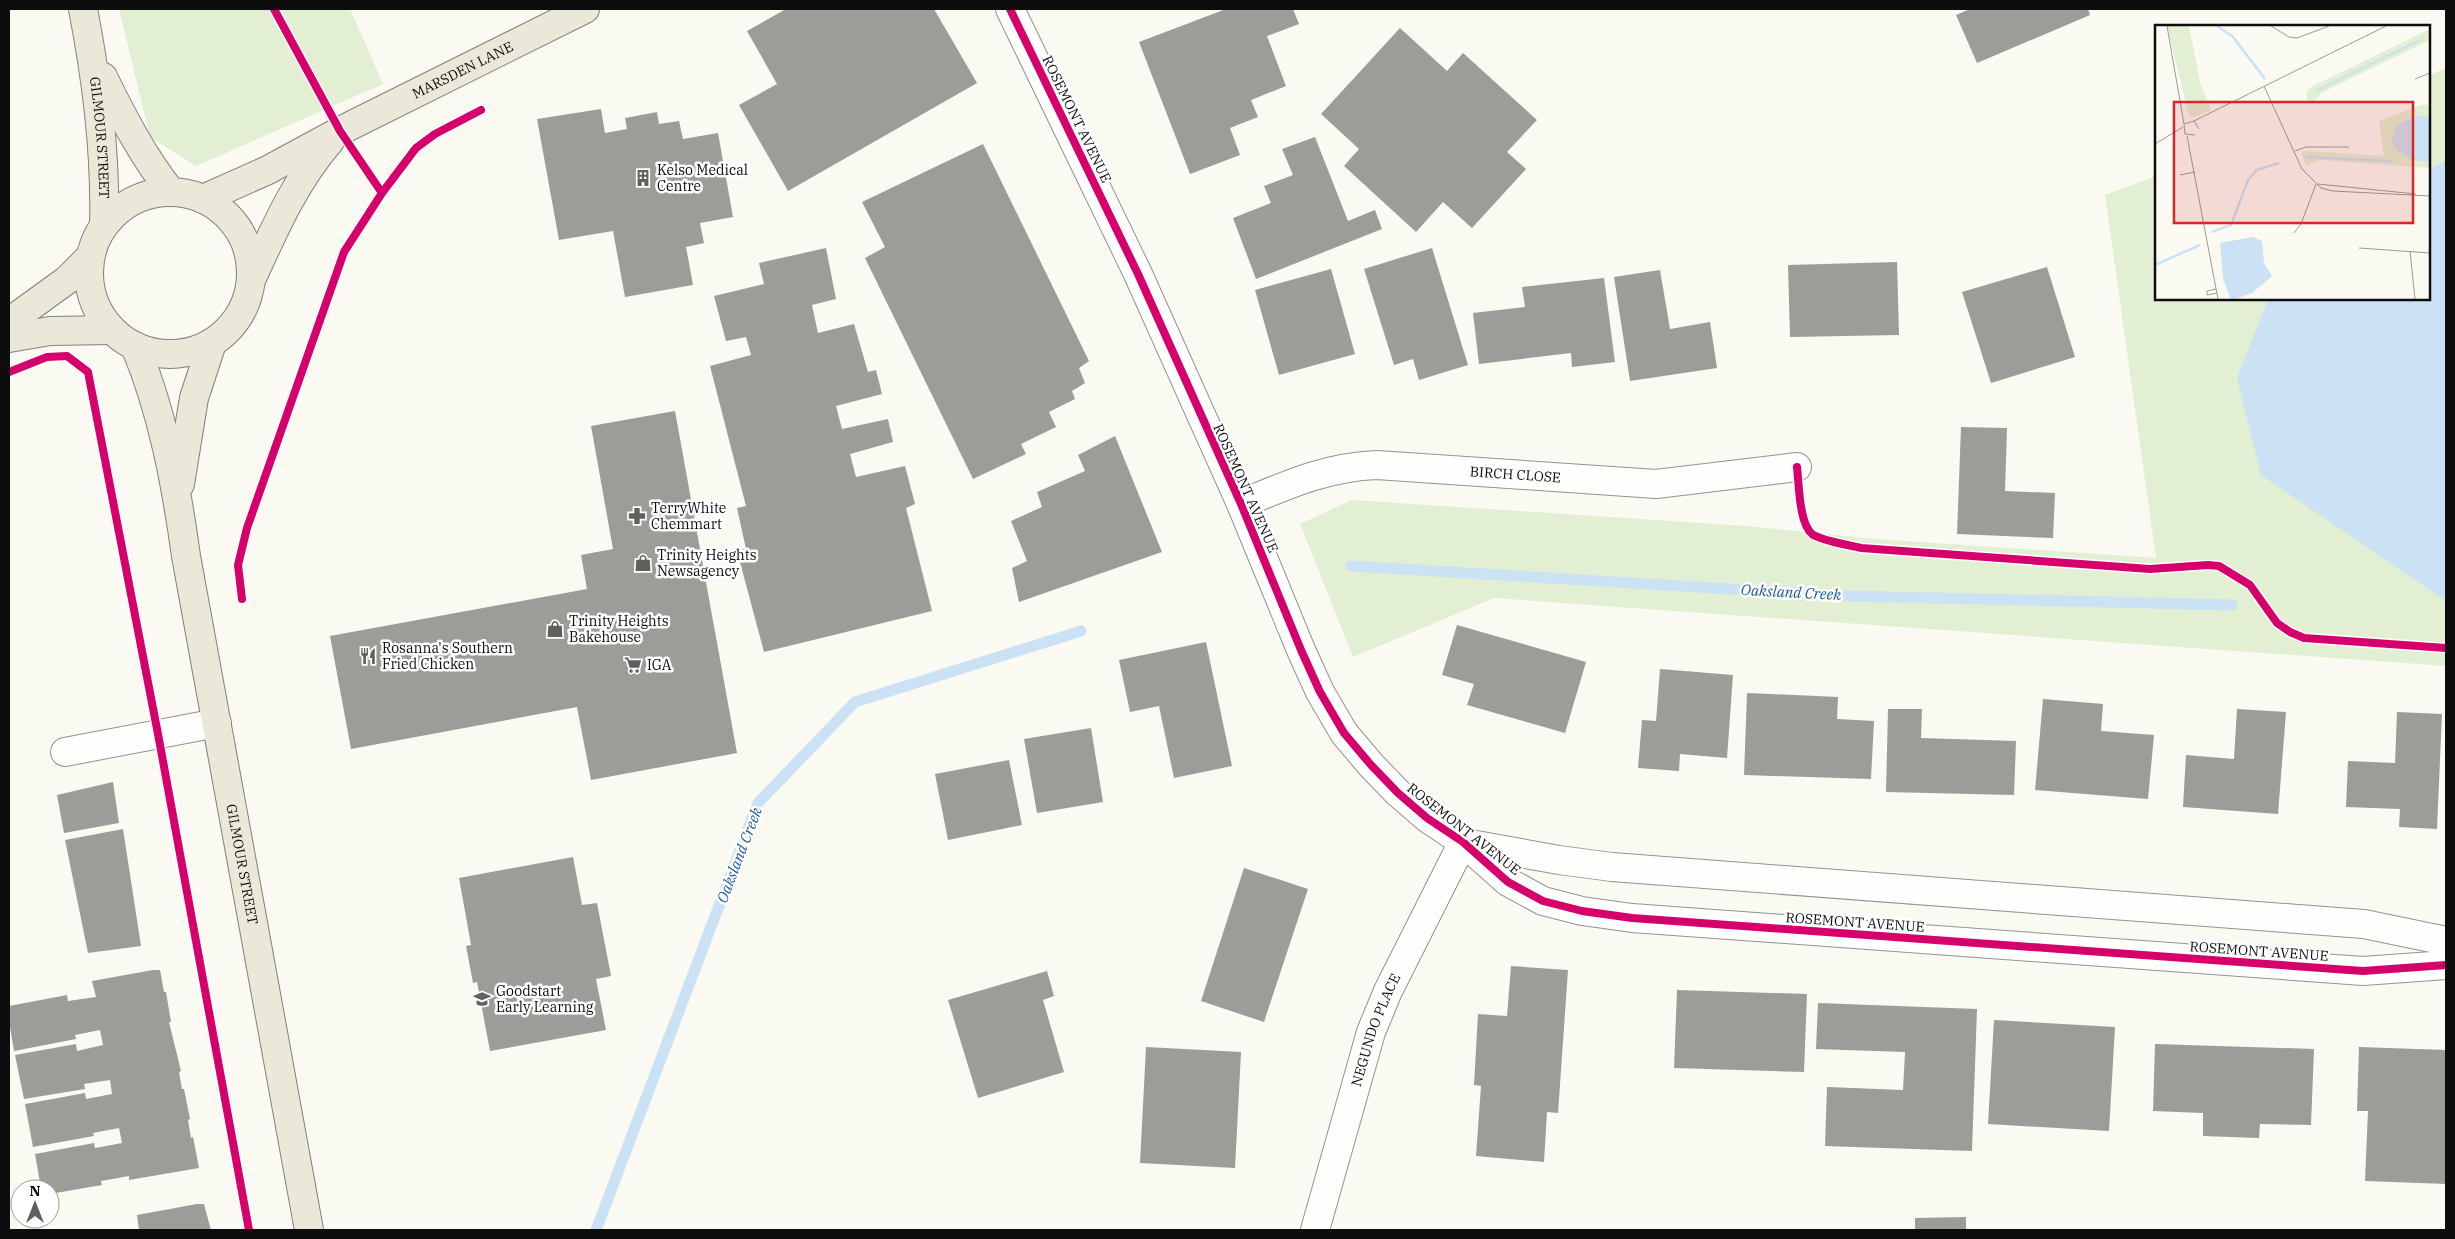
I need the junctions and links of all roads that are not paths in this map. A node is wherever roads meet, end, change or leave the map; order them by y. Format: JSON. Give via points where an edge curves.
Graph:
{"nodes":[{"id":1,"x":83,"y":9,"type":"edge"},
{"id":2,"x":585,"y":9,"type":"edge"},
{"id":3,"x":1010,"y":9,"type":"edge"},
{"id":4,"x":91,"y":50,"type":"junction"},
{"id":5,"x":340,"y":130,"type":"junction"},
{"id":6,"x":171,"y":192,"type":"junction"},
{"id":7,"x":203,"y":199,"type":"junction"},
{"id":8,"x":104,"y":225,"type":"junction"},
{"id":9,"x":90,"y":257,"type":"junction"},
{"id":10,"x":252,"y":278,"type":"junction"},
{"id":11,"x":9,"y":322,"type":"edge"},
{"id":12,"x":112,"y":330,"type":"junction"},
{"id":13,"x":9,"y":338,"type":"edge"},
{"id":14,"x":212,"y":343,"type":"junction"},
{"id":15,"x":134,"y":346,"type":"junction"},
{"id":16,"x":1796,"y":467,"type":"dead end"},
{"id":17,"x":178,"y":498,"type":"junction"},
{"id":18,"x":1241,"y":504,"type":"junction"},
{"id":19,"x":217,"y":722,"type":"junction"},
{"id":20,"x":65,"y":752,"type":"dead end"},
{"id":21,"x":1463,"y":842,"type":"junction"},
{"id":22,"x":2446,"y":941,"type":"edge"},
{"id":23,"x":2446,"y":965,"type":"edge"},
{"id":24,"x":309,"y":1230,"type":"edge"},
{"id":25,"x":1315,"y":1230,"type":"edge"}],
"edges":[{"from":1,"to":4,"type":"main road","name":"GILMOUR STREET"},
{"from":2,"to":5,"type":"main road","name":"MARSDEN LANE"},
{"from":3,"to":18,"type":"street","name":"ROSEMONT AVENUE","via":[[1138,274]]},
{"from":4,"to":6,"type":"main road","name":"GILMOUR STREET","via":[[136,142]]},
{"from":4,"to":8,"type":"main road","name":"GILMOUR STREET","via":[[101,125]]},
{"from":5,"to":7,"type":"main road","name":"MARSDEN LANE","via":[[260,174]]},
{"from":5,"to":10,"type":"main road","name":"MARSDEN LANE","via":[[286,204]]},
{"from":6,"to":7,"type":"main road"},
{"from":6,"to":8,"type":"main road","via":[[152,194],[134,201]]},
{"from":7,"to":10,"type":"main road","via":[[218,207],[240,231],[247,245]]},
{"from":8,"to":9,"type":"main road"},
{"from":9,"to":11,"type":"main road","via":[[67,280]]},
{"from":9,"to":12,"type":"main road","via":[[90,289],[102,318]]},
{"from":10,"to":14,"type":"main road","via":[[249,294],[236,322]]},
{"from":12,"to":13,"type":"main road","via":[[50,331]]},
{"from":12,"to":15,"type":"main road"},
{"from":14,"to":15,"type":"main road","via":[[198,350],[174,354],[150,352]]},
{"from":14,"to":17,"type":"main road","name":"GILMOUR STREET","via":[[194,398]]},
{"from":15,"to":17,"type":"main road","name":"GILMOUR STREET","via":[[156,406]]},
{"from":16,"to":18,"type":"street","name":"BIRCH CLOSE","via":[[1656,484],[1352,466],[1317,474]]},
{"from":17,"to":19,"type":"main road","name":"GILMOUR STREET"},
{"from":18,"to":21,"type":"street","name":"ROSEMONT AVENUE","via":[[1305,659],[1344,733],[1398,793],[1427,818]]},
{"from":19,"to":20,"type":"street"},
{"from":19,"to":24,"type":"main road","name":"GILMOUR STREET"},
{"from":21,"to":22,"type":"street","name":"ROSEMONT AVENUE","via":[[1612,867],[2364,924]]},
{"from":21,"to":23,"type":"street","name":"ROSEMONT AVENUE","via":[[1508,882],[1543,901],[1582,911],[1632,918],[2363,971]]},
{"from":21,"to":25,"type":"street","name":"NEGUNDO PLACE","via":[[1388,991],[1371,1032]]}]}
